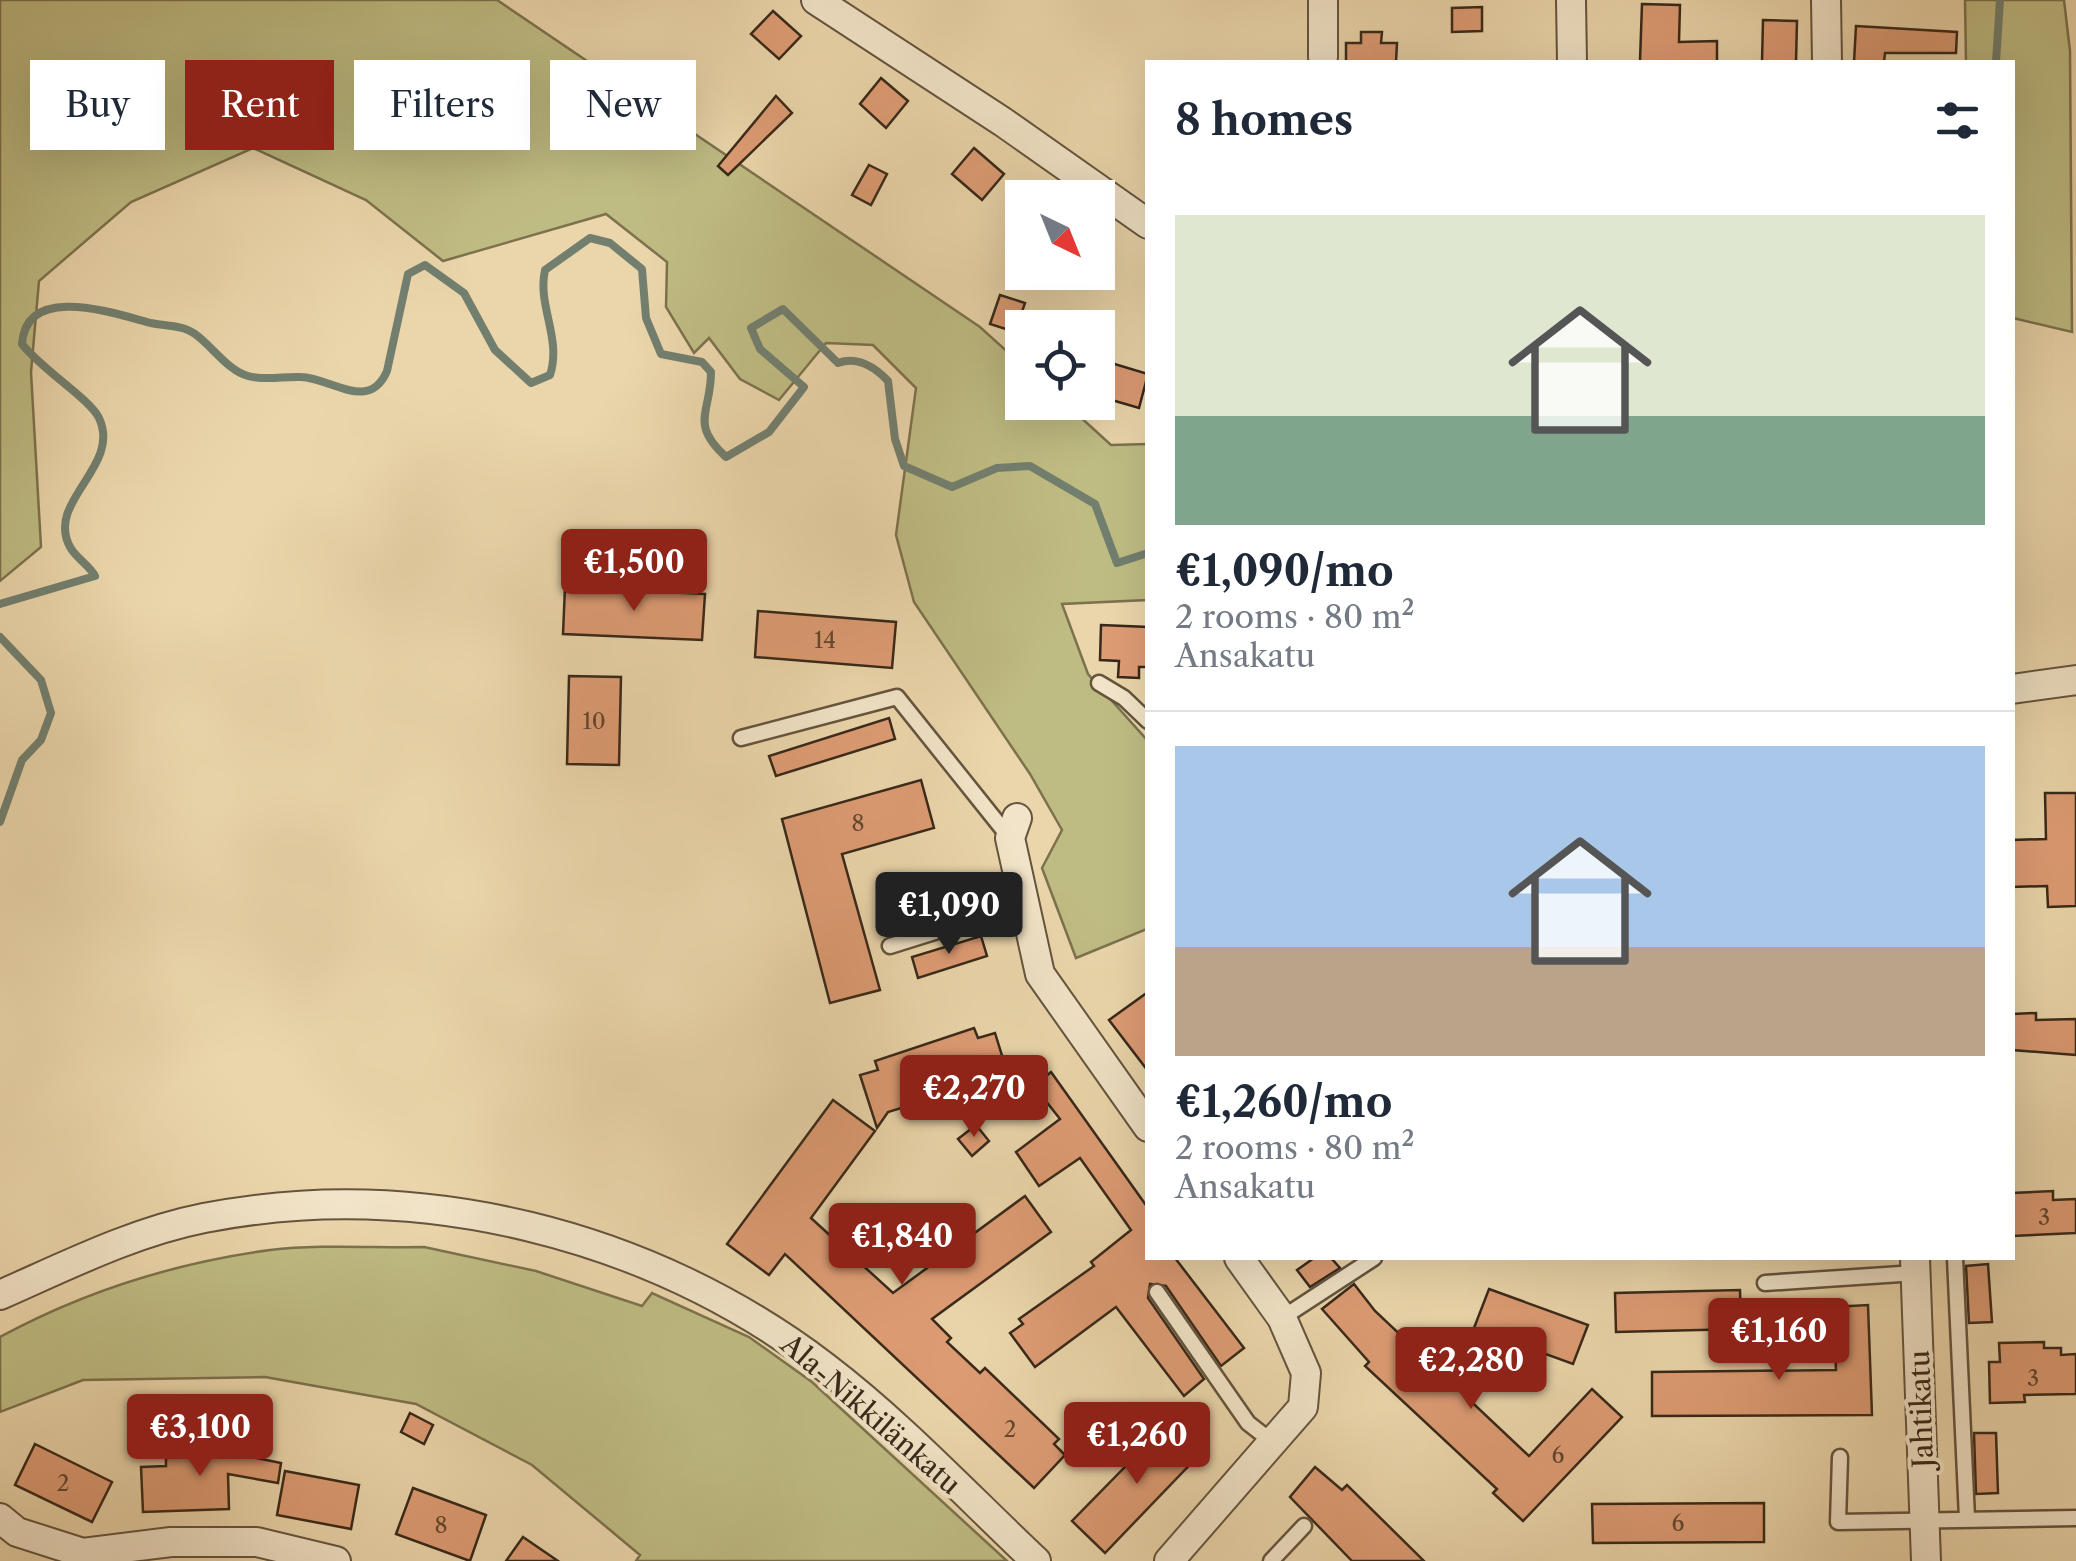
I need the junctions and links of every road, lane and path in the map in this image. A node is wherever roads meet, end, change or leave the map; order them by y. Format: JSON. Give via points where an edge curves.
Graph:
{"nodes":[{"id":1,"x":816,"y":0,"type":"edge"},
{"id":2,"x":1322,"y":0,"type":"edge"},
{"id":3,"x":1571,"y":0,"type":"edge"},
{"id":4,"x":1826,"y":0,"type":"edge"},
{"id":5,"x":1323,"y":58,"type":"dead end"},
{"id":6,"x":1572,"y":60,"type":"edge"},
{"id":7,"x":1827,"y":60,"type":"edge"},
{"id":8,"x":1145,"y":222,"type":"edge"},
{"id":9,"x":2076,"y":680,"type":"edge"},
{"id":10,"x":1098,"y":683,"type":"dead end"},
{"id":11,"x":2015,"y":690,"type":"edge"},
{"id":12,"x":1145,"y":719,"type":"edge"},
{"id":13,"x":741,"y":738,"type":"dead end"},
{"id":14,"x":1014,"y":828,"type":"joint"},
{"id":15,"x":1024,"y":904,"type":"junction"},
{"id":16,"x":890,"y":946,"type":"dead end"},
{"id":17,"x":1145,"y":1123,"type":"edge"},
{"id":18,"x":1240,"y":1260,"type":"edge"},
{"id":19,"x":1371,"y":1260,"type":"edge"},
{"id":20,"x":1956,"y":1260,"type":"edge"},
{"id":21,"x":1916,"y":1265,"type":"edge"},
{"id":22,"x":1765,"y":1283,"type":"dead end"},
{"id":23,"x":1157,"y":1292,"type":"dead end"},
{"id":24,"x":0,"y":1295,"type":"edge"},
{"id":25,"x":1282,"y":1318,"type":"junction"},
{"id":26,"x":1276,"y":1444,"type":"junction"},
{"id":27,"x":1840,"y":1457,"type":"dead end"},
{"id":28,"x":0,"y":1518,"type":"edge"},
{"id":29,"x":1967,"y":1518,"type":"junction"},
{"id":30,"x":2076,"y":1518,"type":"edge"},
{"id":31,"x":1925,"y":1522,"type":"junction"},
{"id":32,"x":1304,"y":1526,"type":"dead end"},
{"id":33,"x":1173,"y":1560,"type":"edge"},
{"id":34,"x":336,"y":1561,"type":"edge"},
{"id":35,"x":1036,"y":1561,"type":"edge"},
{"id":36,"x":1271,"y":1561,"type":"edge"},
{"id":37,"x":1926,"y":1561,"type":"edge"}],
"edges":[{"from":1,"to":8,"type":"street"},
{"from":2,"to":5,"type":"street"},
{"from":3,"to":6,"type":"street"},
{"from":4,"to":7,"type":"street"},
{"from":9,"to":11,"type":"street"},
{"from":10,"to":12,"type":"lane"},
{"from":13,"to":14,"type":"lane","via":[[898,697]]},
{"from":14,"to":15,"type":"street"},
{"from":15,"to":16,"type":"lane"},
{"from":15,"to":17,"type":"street","via":[[1040,974]]},
{"from":18,"to":25,"type":"street"},
{"from":19,"to":25,"type":"lane"},
{"from":20,"to":29,"type":"lane"},
{"from":21,"to":22,"type":"lane"},
{"from":21,"to":31,"type":"street","name":"Jahtikatu"},
{"from":23,"to":26,"type":"lane","via":[[1248,1423]]},
{"from":24,"to":35,"type":"street","name":"Ala-Nikkilänkatu","via":[[202,1218],[296,1205],[484,1214],[650,1265],[763,1323],[827,1368]]},
{"from":25,"to":26,"type":"street","via":[[1306,1373],[1303,1408]]},
{"from":26,"to":33,"type":"street"},
{"from":27,"to":31,"type":"lane","via":[[1838,1522]]},
{"from":28,"to":34,"type":"street","via":[[17,1532],[83,1553],[171,1542],[258,1542]]},
{"from":29,"to":30,"type":"lane"},
{"from":29,"to":31,"type":"lane"},
{"from":31,"to":37,"type":"street","name":"Jahtikatu"},
{"from":32,"to":36,"type":"lane"}]}
